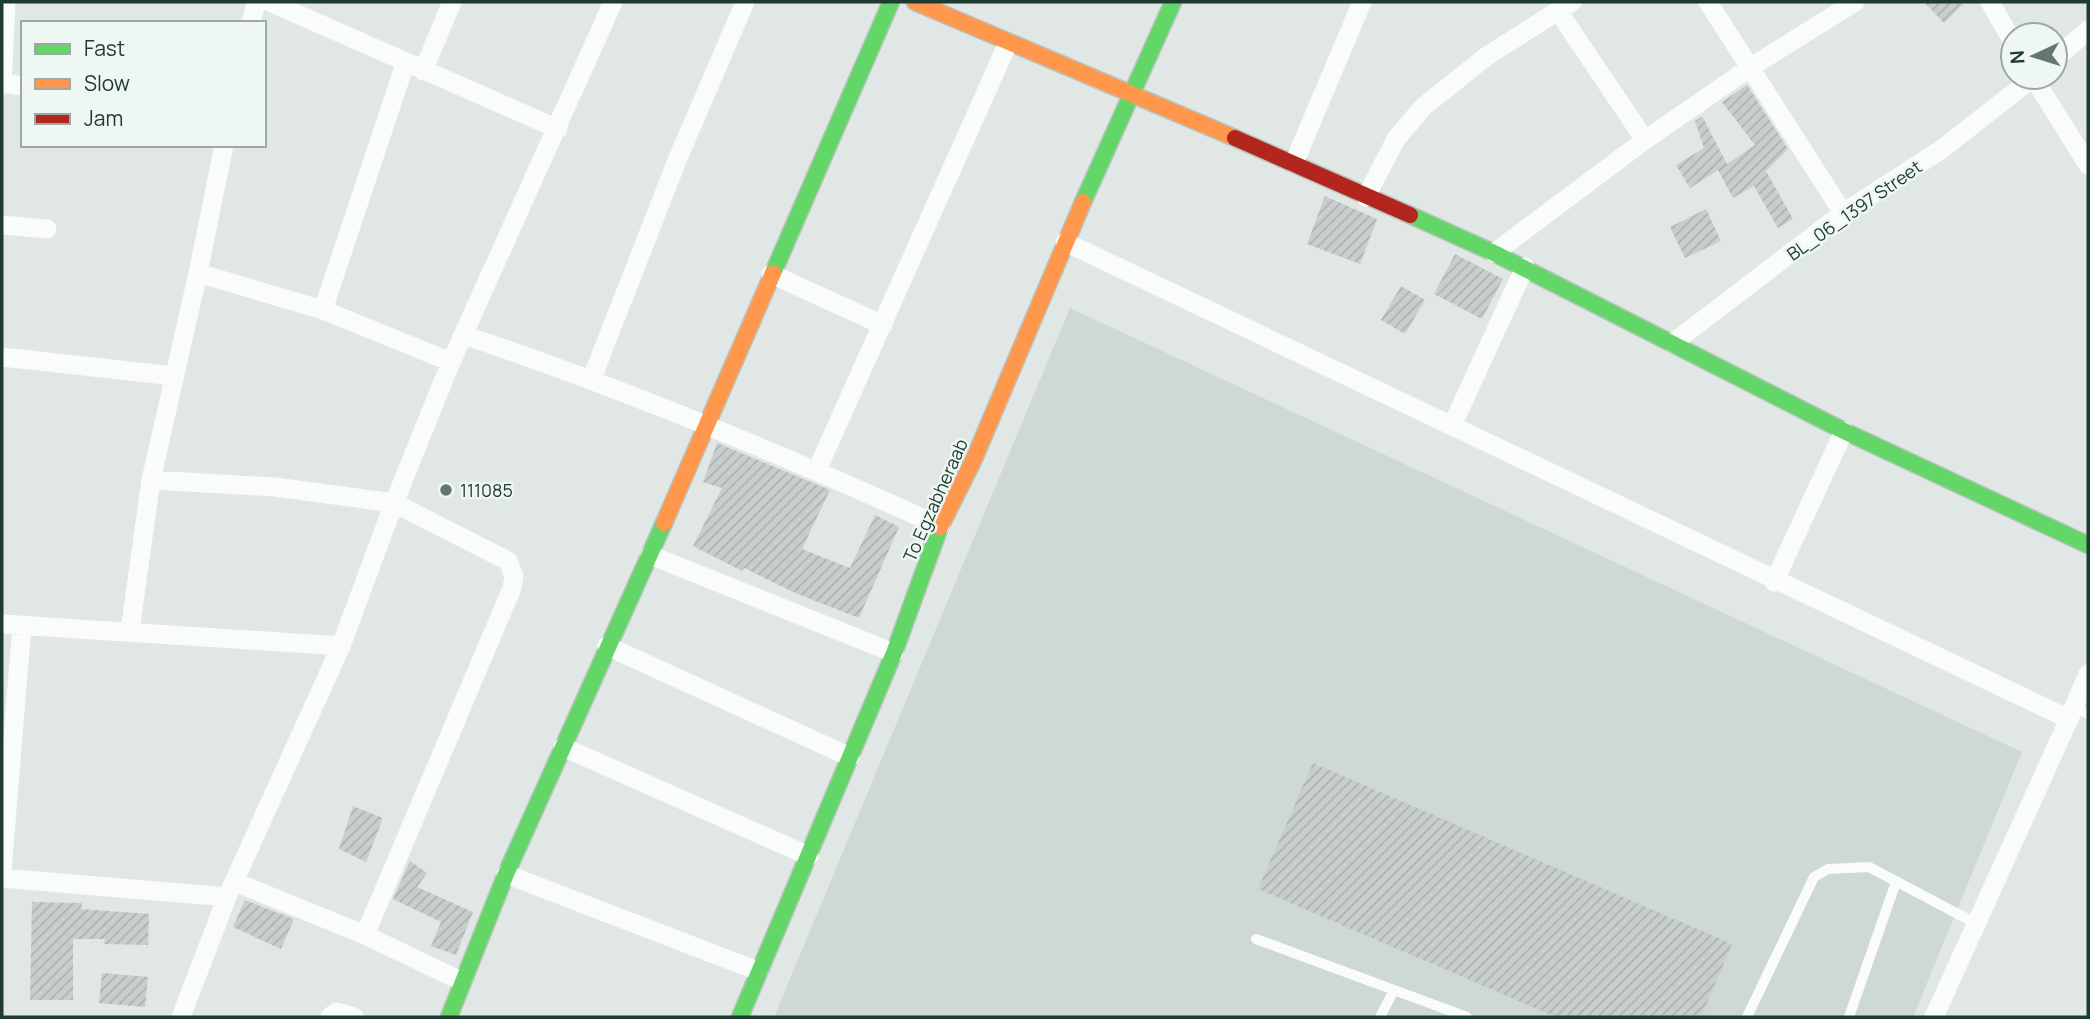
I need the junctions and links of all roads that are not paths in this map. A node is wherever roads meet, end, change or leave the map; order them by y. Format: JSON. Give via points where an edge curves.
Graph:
{"nodes":[{"id":1,"x":6,"y":2,"type":"edge"},
{"id":2,"x":256,"y":2,"type":"edge"},
{"id":3,"x":270,"y":2,"type":"edge"},
{"id":4,"x":452,"y":2,"type":"edge"},
{"id":5,"x":613,"y":2,"type":"edge"},
{"id":6,"x":745,"y":2,"type":"edge"},
{"id":7,"x":891,"y":2,"type":"edge"},
{"id":8,"x":915,"y":2,"type":"edge"},
{"id":9,"x":1173,"y":2,"type":"edge"},
{"id":10,"x":1362,"y":2,"type":"edge"},
{"id":11,"x":1708,"y":2,"type":"edge"},
{"id":12,"x":1855,"y":2,"type":"edge"},
{"id":13,"x":1990,"y":2,"type":"edge"},
{"id":14,"x":1565,"y":6,"type":"edge"},
{"id":15,"x":251,"y":21,"type":"edge"},
{"id":16,"x":2001,"y":21,"type":"edge"},
{"id":17,"x":2088,"y":30,"type":"edge"},
{"id":18,"x":1008,"y":43,"type":"junction"},
{"id":19,"x":2069,"y":47,"type":"edge"},
{"id":20,"x":1751,"y":67,"type":"junction"},
{"id":21,"x":414,"y":68,"type":"junction"},
{"id":22,"x":2,"y":84,"type":"edge"},
{"id":23,"x":21,"y":86,"type":"edge"},
{"id":24,"x":2015,"y":91,"type":"edge"},
{"id":25,"x":2042,"y":91,"type":"edge"},
{"id":26,"x":1134,"y":93,"type":"junction"},
{"id":27,"x":558,"y":129,"type":"junction"},
{"id":28,"x":1645,"y":141,"type":"junction"},
{"id":29,"x":224,"y":147,"type":"edge"},
{"id":30,"x":1294,"y":163,"type":"junction"},
{"id":31,"x":2088,"y":165,"type":"edge"},
{"id":32,"x":1366,"y":197,"type":"junction"},
{"id":33,"x":1843,"y":213,"type":"junction"},
{"id":34,"x":2,"y":225,"type":"edge"},
{"id":35,"x":47,"y":229,"type":"dead end"},
{"id":36,"x":1065,"y":242,"type":"junction"},
{"id":37,"x":1494,"y":253,"type":"junction"},
{"id":38,"x":1525,"y":267,"type":"junction"},
{"id":39,"x":198,"y":273,"type":"junction"},
{"id":40,"x":771,"y":274,"type":"junction"},
{"id":41,"x":323,"y":310,"type":"junction"},
{"id":42,"x":883,"y":325,"type":"junction"},
{"id":43,"x":464,"y":335,"type":"junction"},
{"id":44,"x":1673,"y":343,"type":"junction"},
{"id":45,"x":2,"y":357,"type":"edge"},
{"id":46,"x":451,"y":362,"type":"junction"},
{"id":47,"x":174,"y":376,"type":"junction"},
{"id":48,"x":592,"y":378,"type":"junction"},
{"id":49,"x":705,"y":423,"type":"junction"},
{"id":50,"x":1452,"y":426,"type":"junction"},
{"id":51,"x":1844,"y":431,"type":"junction"},
{"id":52,"x":817,"y":470,"type":"junction"},
{"id":53,"x":151,"y":480,"type":"junction"},
{"id":54,"x":394,"y":503,"type":"junction"},
{"id":55,"x":940,"y":526,"type":"junction"},
{"id":56,"x":2088,"y":545,"type":"edge"},
{"id":57,"x":650,"y":555,"type":"junction"},
{"id":58,"x":1774,"y":582,"type":"junction"},
{"id":59,"x":2,"y":624,"type":"edge"},
{"id":60,"x":22,"y":625,"type":"junction"},
{"id":61,"x":130,"y":631,"type":"junction"},
{"id":62,"x":341,"y":646,"type":"junction"},
{"id":63,"x":607,"y":646,"type":"junction"},
{"id":64,"x":894,"y":653,"type":"junction"},
{"id":65,"x":2088,"y":674,"type":"edge"},
{"id":66,"x":2077,"y":713,"type":"edge"},
{"id":67,"x":563,"y":747,"type":"junction"},
{"id":68,"x":850,"y":757,"type":"junction"},
{"id":69,"x":808,"y":856,"type":"junction"},
{"id":70,"x":2,"y":871,"type":"edge"},
{"id":71,"x":506,"y":874,"type":"junction"},
{"id":72,"x":2,"y":878,"type":"edge"},
{"id":73,"x":1896,"y":882,"type":"junction"},
{"id":74,"x":231,"y":889,"type":"junction"},
{"id":75,"x":1975,"y":923,"type":"junction"},
{"id":76,"x":365,"y":935,"type":"junction"},
{"id":77,"x":1256,"y":939,"type":"dead end"},
{"id":78,"x":758,"y":971,"type":"junction"},
{"id":79,"x":461,"y":981,"type":"junction"},
{"id":80,"x":1394,"y":990,"type":"junction"},
{"id":81,"x":181,"y":1017,"type":"edge"},
{"id":82,"x":330,"y":1017,"type":"edge"},
{"id":83,"x":354,"y":1017,"type":"edge"},
{"id":84,"x":449,"y":1017,"type":"edge"},
{"id":85,"x":740,"y":1017,"type":"edge"},
{"id":86,"x":1380,"y":1017,"type":"edge"},
{"id":87,"x":1467,"y":1017,"type":"edge"},
{"id":88,"x":1747,"y":1017,"type":"edge"},
{"id":89,"x":1849,"y":1017,"type":"edge"},
{"id":90,"x":1934,"y":1017,"type":"edge"}],
"edges":[{"from":1,"to":22,"type":"street"},
{"from":2,"to":15,"type":"street"},
{"from":3,"to":21,"type":"street"},
{"from":4,"to":21,"type":"street"},
{"from":5,"to":27,"type":"street"},
{"from":6,"to":48,"type":"street"},
{"from":7,"to":40,"type":"street"},
{"from":8,"to":18,"type":"street"},
{"from":9,"to":26,"type":"street","name":"To Egzabheraab"},
{"from":10,"to":30,"type":"street"},
{"from":11,"to":20,"type":"street"},
{"from":12,"to":20,"type":"street"},
{"from":13,"to":16,"type":"street"},
{"from":14,"to":28,"type":"street"},
{"from":14,"to":32,"type":"street","via":[[1487,56],[1423,107],[1396,139]]},
{"from":17,"to":19,"type":"street"},
{"from":18,"to":26,"type":"street"},
{"from":18,"to":42,"type":"street"},
{"from":20,"to":28,"type":"street"},
{"from":20,"to":33,"type":"street"},
{"from":21,"to":27,"type":"street"},
{"from":21,"to":41,"type":"street"},
{"from":22,"to":23,"type":"street"},
{"from":24,"to":33,"type":"street","name":"BL_06_1397 Street","via":[[1942,149]]},
{"from":25,"to":31,"type":"street"},
{"from":26,"to":30,"type":"street"},
{"from":26,"to":36,"type":"street","name":"To Egzabheraab"},
{"from":27,"to":43,"type":"street"},
{"from":28,"to":37,"type":"street"},
{"from":29,"to":39,"type":"street"},
{"from":30,"to":32,"type":"street"},
{"from":32,"to":37,"type":"street"},
{"from":33,"to":44,"type":"street","name":"BL_06_1397 Street"},
{"from":34,"to":35,"type":"street"},
{"from":36,"to":50,"type":"street"},
{"from":36,"to":55,"type":"street","name":"To Egzabheraab","via":[[974,459]]},
{"from":37,"to":38,"type":"street"},
{"from":38,"to":44,"type":"street"},
{"from":38,"to":50,"type":"street"},
{"from":39,"to":41,"type":"street"},
{"from":39,"to":47,"type":"street"},
{"from":40,"to":42,"type":"street"},
{"from":40,"to":49,"type":"street"},
{"from":41,"to":46,"type":"street"},
{"from":42,"to":52,"type":"street"},
{"from":43,"to":46,"type":"street"},
{"from":43,"to":48,"type":"street"},
{"from":44,"to":51,"type":"street"},
{"from":45,"to":47,"type":"street"},
{"from":46,"to":54,"type":"street"},
{"from":47,"to":53,"type":"street"},
{"from":48,"to":49,"type":"street"},
{"from":49,"to":52,"type":"street"},
{"from":49,"to":57,"type":"street"},
{"from":50,"to":58,"type":"street"},
{"from":51,"to":56,"type":"street"},
{"from":51,"to":58,"type":"street"},
{"from":52,"to":55,"type":"street"},
{"from":53,"to":54,"type":"street","via":[[275,487]]},
{"from":53,"to":61,"type":"street"},
{"from":54,"to":62,"type":"street"},
{"from":54,"to":76,"type":"street","via":[[508,561],[514,576]]},
{"from":55,"to":64,"type":"street","name":"To Egzabheraab"},
{"from":57,"to":63,"type":"street"},
{"from":57,"to":64,"type":"street"},
{"from":58,"to":66,"type":"street"},
{"from":59,"to":60,"type":"street"},
{"from":60,"to":61,"type":"street"},
{"from":60,"to":70,"type":"street"},
{"from":61,"to":62,"type":"street"},
{"from":62,"to":74,"type":"street"},
{"from":63,"to":67,"type":"street"},
{"from":63,"to":68,"type":"street"},
{"from":64,"to":68,"type":"street","name":"To Egzabheraab"},
{"from":65,"to":66,"type":"street"},
{"from":66,"to":75,"type":"street"},
{"from":67,"to":69,"type":"street"},
{"from":67,"to":71,"type":"street"},
{"from":68,"to":69,"type":"street","name":"To Egzabheraab"},
{"from":69,"to":78,"type":"street","name":"To Egzabheraab"},
{"from":71,"to":78,"type":"street"},
{"from":71,"to":79,"type":"street"},
{"from":72,"to":74,"type":"street"},
{"from":73,"to":75,"type":"lane"},
{"from":73,"to":88,"type":"lane","via":[[1869,867],[1828,869],[1814,877]]},
{"from":73,"to":89,"type":"lane"},
{"from":74,"to":76,"type":"street"},
{"from":74,"to":81,"type":"street"},
{"from":75,"to":90,"type":"street"},
{"from":76,"to":79,"type":"street"},
{"from":77,"to":80,"type":"lane"},
{"from":78,"to":85,"type":"street","name":"To Egzabheraab"},
{"from":79,"to":84,"type":"street"},
{"from":80,"to":86,"type":"lane"},
{"from":80,"to":87,"type":"lane"},
{"from":82,"to":83,"type":"street","via":[[336,1012]]}]}
